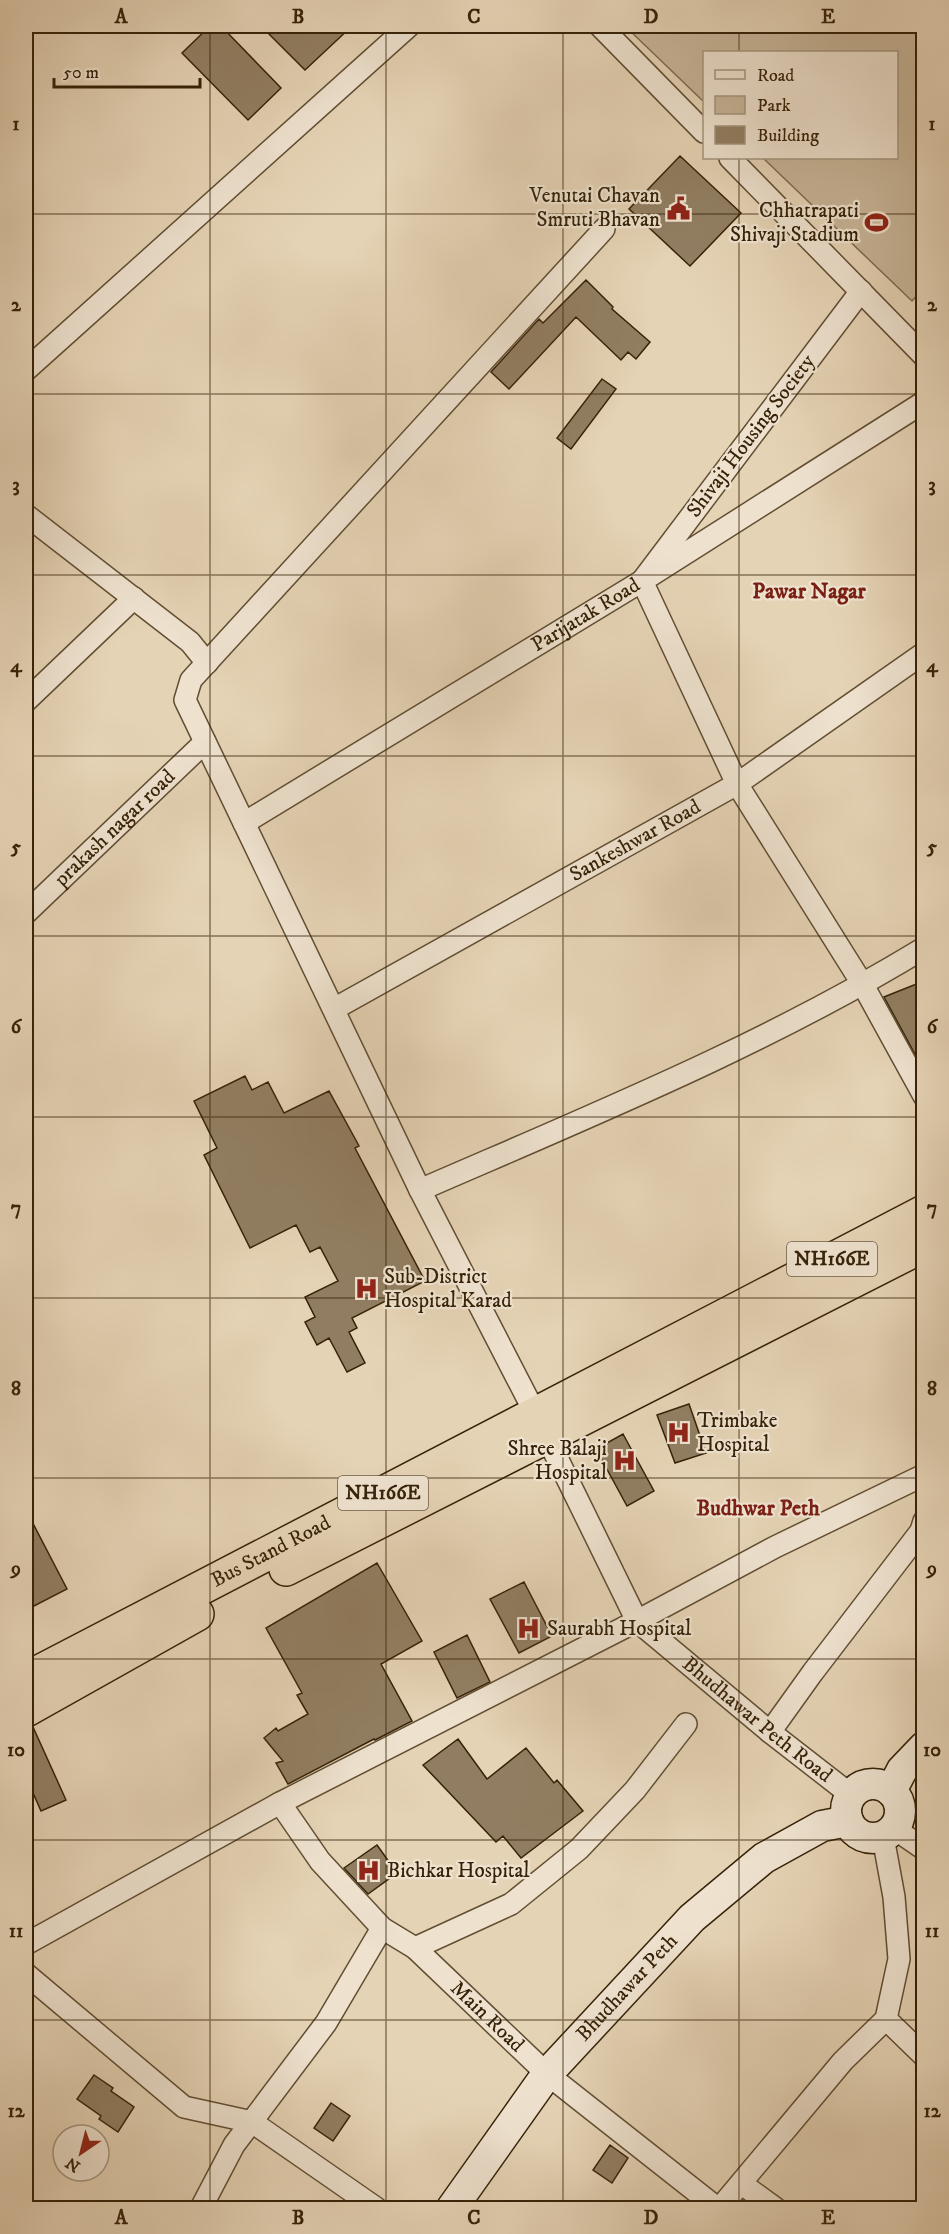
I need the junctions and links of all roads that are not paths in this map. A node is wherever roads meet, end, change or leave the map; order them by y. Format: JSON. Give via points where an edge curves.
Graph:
{"nodes":[{"id":1,"x":409,"y":26,"type":"edge"},
{"id":2,"x":600,"y":26,"type":"edge"},
{"id":3,"x":703,"y":130,"type":"edge"},
{"id":4,"x":731,"y":159,"type":"edge"},
{"id":5,"x":604,"y":229,"type":"dead end"},
{"id":6,"x":861,"y":291,"type":"junction"},
{"id":7,"x":924,"y":357,"type":"edge"},
{"id":8,"x":26,"y":370,"type":"edge"},
{"id":9,"x":924,"y":402,"type":"edge"},
{"id":10,"x":26,"y":515,"type":"edge"},
{"id":11,"x":642,"y":581,"type":"junction"},
{"id":12,"x":134,"y":598,"type":"junction"},
{"id":13,"x":924,"y":653,"type":"edge"},
{"id":14,"x":207,"y":663,"type":"junction"},
{"id":15,"x":26,"y":700,"type":"edge"},
{"id":16,"x":205,"y":742,"type":"junction"},
{"id":17,"x":737,"y":784,"type":"junction"},
{"id":18,"x":244,"y":823,"type":"junction"},
{"id":19,"x":26,"y":914,"type":"edge"},
{"id":20,"x":924,"y":948,"type":"edge"},
{"id":21,"x":863,"y":984,"type":"junction"},
{"id":22,"x":334,"y":1009,"type":"junction"},
{"id":23,"x":924,"y":1096,"type":"edge"},
{"id":24,"x":420,"y":1190,"type":"junction"},
{"id":25,"x":924,"y":1212,"type":"edge"},
{"id":26,"x":924,"y":1245,"type":"edge"},
{"id":27,"x":546,"y":1436,"type":"junction"},
{"id":28,"x":924,"y":1475,"type":"edge"},
{"id":29,"x":923,"y":1529,"type":"edge"},
{"id":30,"x":637,"y":1621,"type":"junction"},
{"id":31,"x":26,"y":1679,"type":"edge"},
{"id":32,"x":26,"y":1710,"type":"edge"},
{"id":33,"x":686,"y":1724,"type":"dead end"},
{"id":34,"x":770,"y":1732,"type":"junction"},
{"id":35,"x":924,"y":1747,"type":"edge"},
{"id":36,"x":891,"y":1791,"type":"junction"},
{"id":37,"x":280,"y":1803,"type":"junction"},
{"id":38,"x":849,"y":1808,"type":"junction"},
{"id":39,"x":889,"y":1833,"type":"junction"},
{"id":40,"x":924,"y":1849,"type":"edge"},
{"id":41,"x":382,"y":1928,"type":"junction"},
{"id":42,"x":26,"y":1944,"type":"edge"},
{"id":43,"x":415,"y":1948,"type":"junction"},
{"id":44,"x":26,"y":1974,"type":"edge"},
{"id":45,"x":886,"y":2019,"type":"junction"},
{"id":46,"x":924,"y":2056,"type":"edge"},
{"id":47,"x":547,"y":2074,"type":"junction"},
{"id":48,"x":252,"y":2122,"type":"junction"},
{"id":49,"x":742,"y":2184,"type":"junction"},
{"id":50,"x":201,"y":2208,"type":"edge"},
{"id":51,"x":376,"y":2208,"type":"edge"},
{"id":52,"x":452,"y":2208,"type":"edge"},
{"id":53,"x":718,"y":2208,"type":"edge"},
{"id":54,"x":775,"y":2208,"type":"edge"}],
"edges":[{"from":1,"to":8,"type":"street"},
{"from":2,"to":3,"type":"street"},
{"from":4,"to":6,"type":"street"},
{"from":5,"to":14,"type":"street","name":"Bhudhawar Peth Road"},
{"from":6,"to":7,"type":"street"},
{"from":6,"to":11,"type":"street","name":"Shivaji Housing Society"},
{"from":9,"to":11,"type":"street","name":"Parijatak Road"},
{"from":10,"to":12,"type":"street"},
{"from":11,"to":17,"type":"street"},
{"from":11,"to":18,"type":"street","name":"Parijatak Road"},
{"from":12,"to":14,"type":"street","via":[[190,642]]},
{"from":12,"to":15,"type":"street"},
{"from":13,"to":17,"type":"street","name":"Sankeshwar Road"},
{"from":14,"to":16,"type":"street","name":"Bhudhawar Peth Road","via":[[191,680],[185,700]]},
{"from":16,"to":18,"type":"street","name":"Bhudhawar Peth Road"},
{"from":16,"to":19,"type":"street","name":"prakash nagar road"},
{"from":17,"to":21,"type":"street"},
{"from":17,"to":22,"type":"street","name":"Sankeshwar Road"},
{"from":18,"to":22,"type":"street","name":"Bhudhawar Peth Road"},
{"from":20,"to":21,"type":"street"},
{"from":21,"to":23,"type":"street"},
{"from":21,"to":24,"type":"street","via":[[657,1087]]},
{"from":22,"to":24,"type":"street","name":"Bhudhawar Peth Road"},
{"from":24,"to":27,"type":"street","name":"Bhudhawar Peth Road"},
{"from":25,"to":27,"type":"highway","name":"Bus Stand Road","number":"NH166E","via":[[740,1306]]},
{"from":26,"to":27,"type":"highway","number":"NH166E"},
{"from":27,"to":30,"type":"street","name":"Bhudhawar Peth Road"},
{"from":27,"to":31,"type":"highway","name":"Bus Stand Road","number":"NH166E"},
{"from":27,"to":32,"type":"highway","number":"NH166E","via":[[209,1608]]},
{"from":28,"to":30,"type":"street"},
{"from":29,"to":34,"type":"street"},
{"from":30,"to":34,"type":"street","name":"Bhudhawar Peth Road"},
{"from":30,"to":37,"type":"street"},
{"from":33,"to":43,"type":"street","via":[[635,1790],[579,1849],[511,1904]]},
{"from":34,"to":38,"type":"street","name":"Bhudhawar Peth Road"},
{"from":35,"to":36,"type":"street","via":[[902,1770]]},
{"from":36,"to":38,"type":"street","via":[[884,1786],[862,1786]]},
{"from":36,"to":39,"type":"street","via":[[900,1802],[901,1816]]},
{"from":37,"to":41,"type":"street","name":"Main Road","via":[[320,1861]]},
{"from":37,"to":42,"type":"street"},
{"from":38,"to":39,"type":"street","via":[[856,1833],[869,1838]]},
{"from":38,"to":47,"type":"street","name":"Bhudhawar Peth","via":[[764,1858],[692,1918]]},
{"from":39,"to":40,"type":"street"},
{"from":39,"to":45,"type":"street","via":[[899,1959]]},
{"from":41,"to":43,"type":"street","name":"Main Road"},
{"from":41,"to":48,"type":"street","via":[[326,2023]]},
{"from":43,"to":47,"type":"street","name":"Main Road"},
{"from":44,"to":48,"type":"street","via":[[184,2107]]},
{"from":45,"to":46,"type":"street"},
{"from":45,"to":49,"type":"street","via":[[843,2061]]},
{"from":47,"to":52,"type":"street","name":"Bhudhawar Peth"},
{"from":47,"to":53,"type":"street","name":"Main Road"},
{"from":48,"to":50,"type":"street","via":[[234,2145]]},
{"from":48,"to":51,"type":"street"},
{"from":49,"to":53,"type":"street"},
{"from":49,"to":54,"type":"street"}]}
